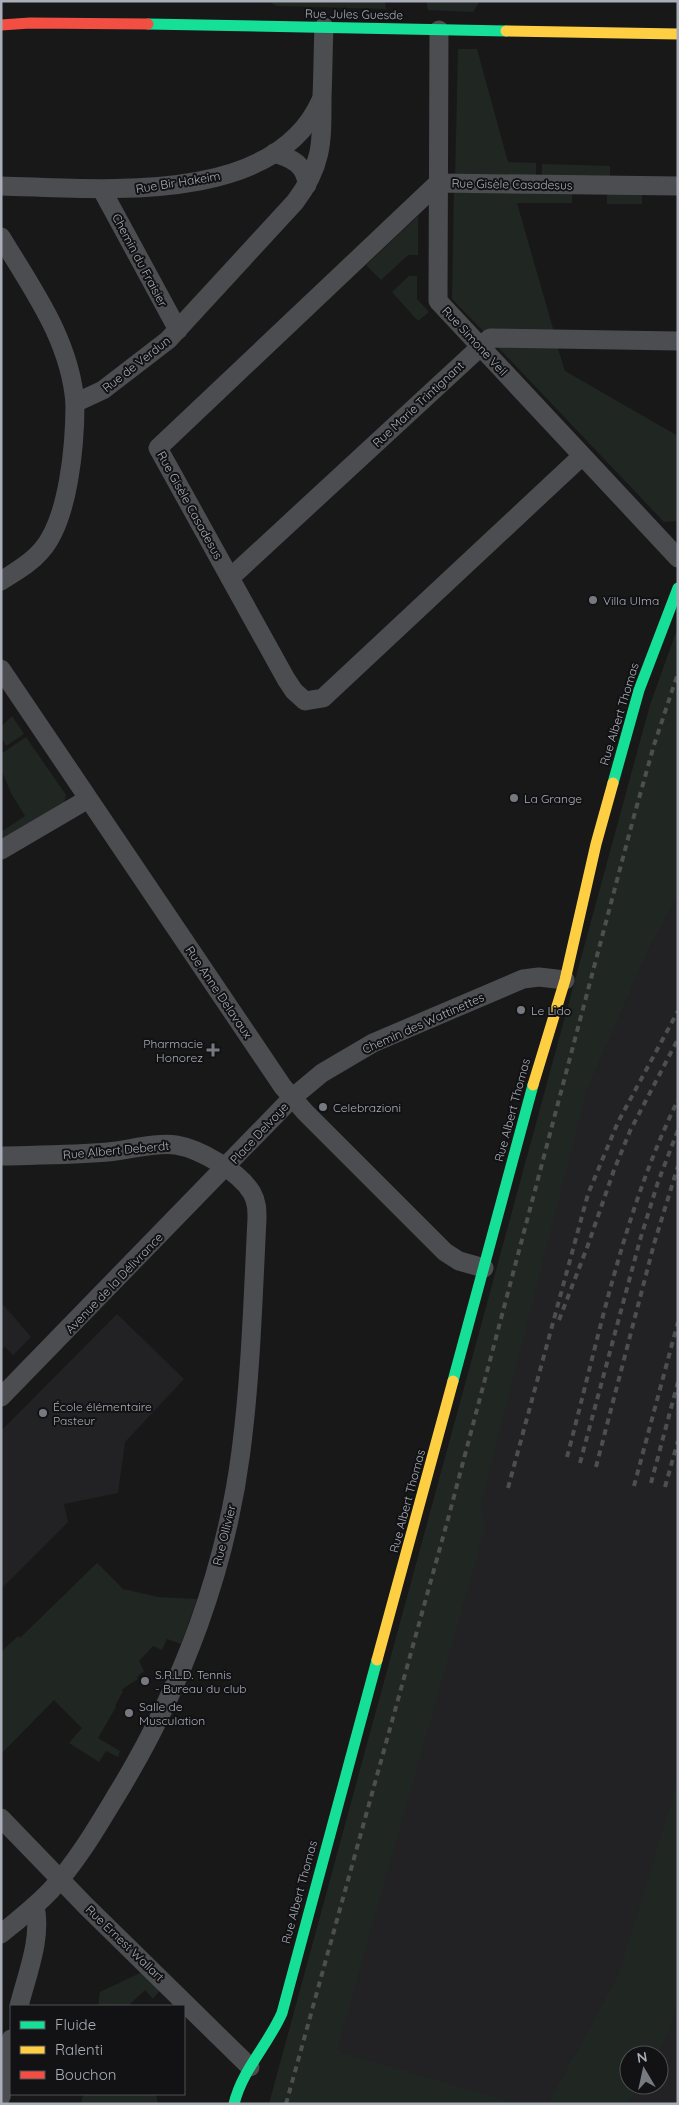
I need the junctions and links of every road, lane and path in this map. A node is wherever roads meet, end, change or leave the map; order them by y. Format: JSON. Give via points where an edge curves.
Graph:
{"nodes":[{"id":1,"x":1,"y":19,"type":"edge"},
{"id":2,"x":30,"y":23,"type":"junction"},
{"id":3,"x":1,"y":25,"type":"edge"},
{"id":4,"x":324,"y":27,"type":"junction"},
{"id":5,"x":439,"y":30,"type":"junction"},
{"id":6,"x":678,"y":34,"type":"edge"},
{"id":7,"x":322,"y":96,"type":"junction"},
{"id":8,"x":274,"y":153,"type":"junction"},
{"id":9,"x":438,"y":183,"type":"junction"},
{"id":10,"x":307,"y":185,"type":"junction"},
{"id":11,"x":1,"y":186,"type":"edge"},
{"id":12,"x":678,"y":186,"type":"edge"},
{"id":13,"x":102,"y":190,"type":"junction"},
{"id":14,"x":1,"y":238,"type":"edge"},
{"id":15,"x":178,"y":330,"type":"junction"},
{"id":16,"x":678,"y":341,"type":"edge"},
{"id":17,"x":480,"y":346,"type":"junction"},
{"id":18,"x":75,"y":403,"type":"junction"},
{"id":19,"x":582,"y":456,"type":"junction"},
{"id":20,"x":678,"y":558,"type":"edge"},
{"id":21,"x":230,"y":578,"type":"junction"},
{"id":22,"x":1,"y":581,"type":"edge"},
{"id":23,"x":678,"y":588,"type":"edge"},
{"id":24,"x":1,"y":668,"type":"edge"},
{"id":25,"x":88,"y":799,"type":"junction"},
{"id":26,"x":1,"y":850,"type":"edge"},
{"id":27,"x":588,"y":880,"type":"junction"},
{"id":28,"x":558,"y":955,"type":"dead end"},
{"id":29,"x":553,"y":985,"type":"junction"},
{"id":30,"x":542,"y":1050,"type":"junction"},
{"id":31,"x":292,"y":1098,"type":"junction"},
{"id":32,"x":1,"y":1156,"type":"edge"},
{"id":33,"x":226,"y":1168,"type":"junction"},
{"id":34,"x":484,"y":1268,"type":"junction"},
{"id":35,"x":1,"y":1398,"type":"edge"},
{"id":36,"x":1,"y":1818,"type":"edge"},
{"id":37,"x":61,"y":1878,"type":"junction"},
{"id":38,"x":35,"y":1906,"type":"junction"},
{"id":39,"x":1,"y":1934,"type":"edge"},
{"id":40,"x":295,"y":1959,"type":"junction"},
{"id":41,"x":273,"y":2003,"type":"dead end"},
{"id":42,"x":19,"y":2005,"type":"edge"},
{"id":43,"x":10,"y":2045,"type":"edge"},
{"id":44,"x":242,"y":2059,"type":"junction"},
{"id":45,"x":1,"y":2097,"type":"edge"},
{"id":46,"x":234,"y":2104,"type":"edge"}],
"edges":[{"from":1,"to":2,"type":"street","name":"Rue Jules Guesde"},
{"from":2,"to":3,"type":"street","name":"Rue Jules Guesde"},
{"from":2,"to":4,"type":"street","name":"Rue Jules Guesde"},
{"from":4,"to":5,"type":"street","name":"Rue Jules Guesde"},
{"from":4,"to":7,"type":"street","name":"Rue de Verdun"},
{"from":5,"to":6,"type":"street","name":"Rue Jules Guesde"},
{"from":5,"to":9,"type":"street","name":"Rue Simone Veil"},
{"from":7,"to":8,"type":"street","name":"Rue Bir Hakeim","via":[[308,124]]},
{"from":7,"to":10,"type":"street","name":"Rue de Verdun","via":[[322,143]]},
{"from":8,"to":10,"type":"street","via":[[298,163],[305,173]]},
{"from":8,"to":13,"type":"street","name":"Rue Bir Hakeim","via":[[251,166],[210,178],[143,188]]},
{"from":9,"to":12,"type":"street","name":"Rue Gisèle Casadesus"},
{"from":9,"to":17,"type":"street","name":"Rue Simone Veil","via":[[438,301]]},
{"from":9,"to":21,"type":"street","name":"Rue Gisèle Casadesus","via":[[158,448]]},
{"from":10,"to":15,"type":"street","name":"Rue de Verdun"},
{"from":11,"to":13,"type":"street","name":"Rue Bir Hakeim"},
{"from":13,"to":15,"type":"street","name":"Chemin du Fraisier"},
{"from":14,"to":18,"type":"street","via":[[60,338],[69,364]]},
{"from":15,"to":18,"type":"street","name":"Rue de Verdun","via":[[114,383]]},
{"from":16,"to":17,"type":"street","name":"Rue Marie Trintignant","via":[[490,338]]},
{"from":17,"to":19,"type":"street","name":"Rue Simone Veil"},
{"from":17,"to":21,"type":"street","name":"Rue Marie Trintignant"},
{"from":18,"to":22,"type":"street","via":[[61,518],[41,552]]},
{"from":19,"to":20,"type":"street","name":"Rue Simone Veil"},
{"from":19,"to":21,"type":"street","name":"Rue Gisèle Casadesus","via":[[323,698],[305,701],[294,691]]},
{"from":23,"to":27,"type":"street","name":"Rue Albert Thomas","via":[[639,690]]},
{"from":24,"to":25,"type":"street","name":"Rue Anne Delavaux"},
{"from":25,"to":26,"type":"street"},
{"from":25,"to":31,"type":"street","name":"Rue Anne Delavaux"},
{"from":27,"to":28,"type":"street","name":"Rue Albert Thomas"},
{"from":27,"to":29,"type":"street","name":"Rue Albert Thomas"},
{"from":29,"to":30,"type":"street","name":"Rue Albert Thomas"},
{"from":29,"to":30,"type":"street","name":"Rue Albert Thomas"},
{"from":29,"to":31,"type":"street","name":"Chemin des Wattinettes","via":[[539,977],[523,980],[379,1040],[322,1073]]},
{"from":30,"to":34,"type":"street","name":"Rue Albert Thomas"},
{"from":31,"to":33,"type":"street","name":"Place Delvoye"},
{"from":31,"to":34,"type":"street","name":"Rue Anne Delavaux","via":[[445,1252],[459,1261]]},
{"from":32,"to":33,"type":"street","name":"Rue Albert Deberdt","via":[[176,1145],[204,1155]]},
{"from":33,"to":35,"type":"street","name":"Avenue de la Délivrance"},
{"from":33,"to":37,"type":"street","name":"Rue Ollivier","via":[[252,1193],[257,1219],[245,1412],[229,1518],[206,1602],[176,1682],[131,1770],[83,1849]]},
{"from":34,"to":40,"type":"street","name":"Rue Albert Thomas"},
{"from":36,"to":37,"type":"street","name":"Rue Ernest Wallart"},
{"from":37,"to":38,"type":"street","name":"Rue Ollivier"},
{"from":37,"to":44,"type":"street","name":"Rue Ernest Wallart"},
{"from":38,"to":39,"type":"street","name":"Rue Ollivier"},
{"from":38,"to":42,"type":"street","via":[[38,1926]]},
{"from":40,"to":41,"type":"street","name":"Rue Albert Thomas"},
{"from":40,"to":44,"type":"street","name":"Rue Albert Thomas","via":[[279,2022]]},
{"from":43,"to":45,"type":"street"},
{"from":44,"to":46,"type":"street","name":"Rue Albert Thomas"}]}
